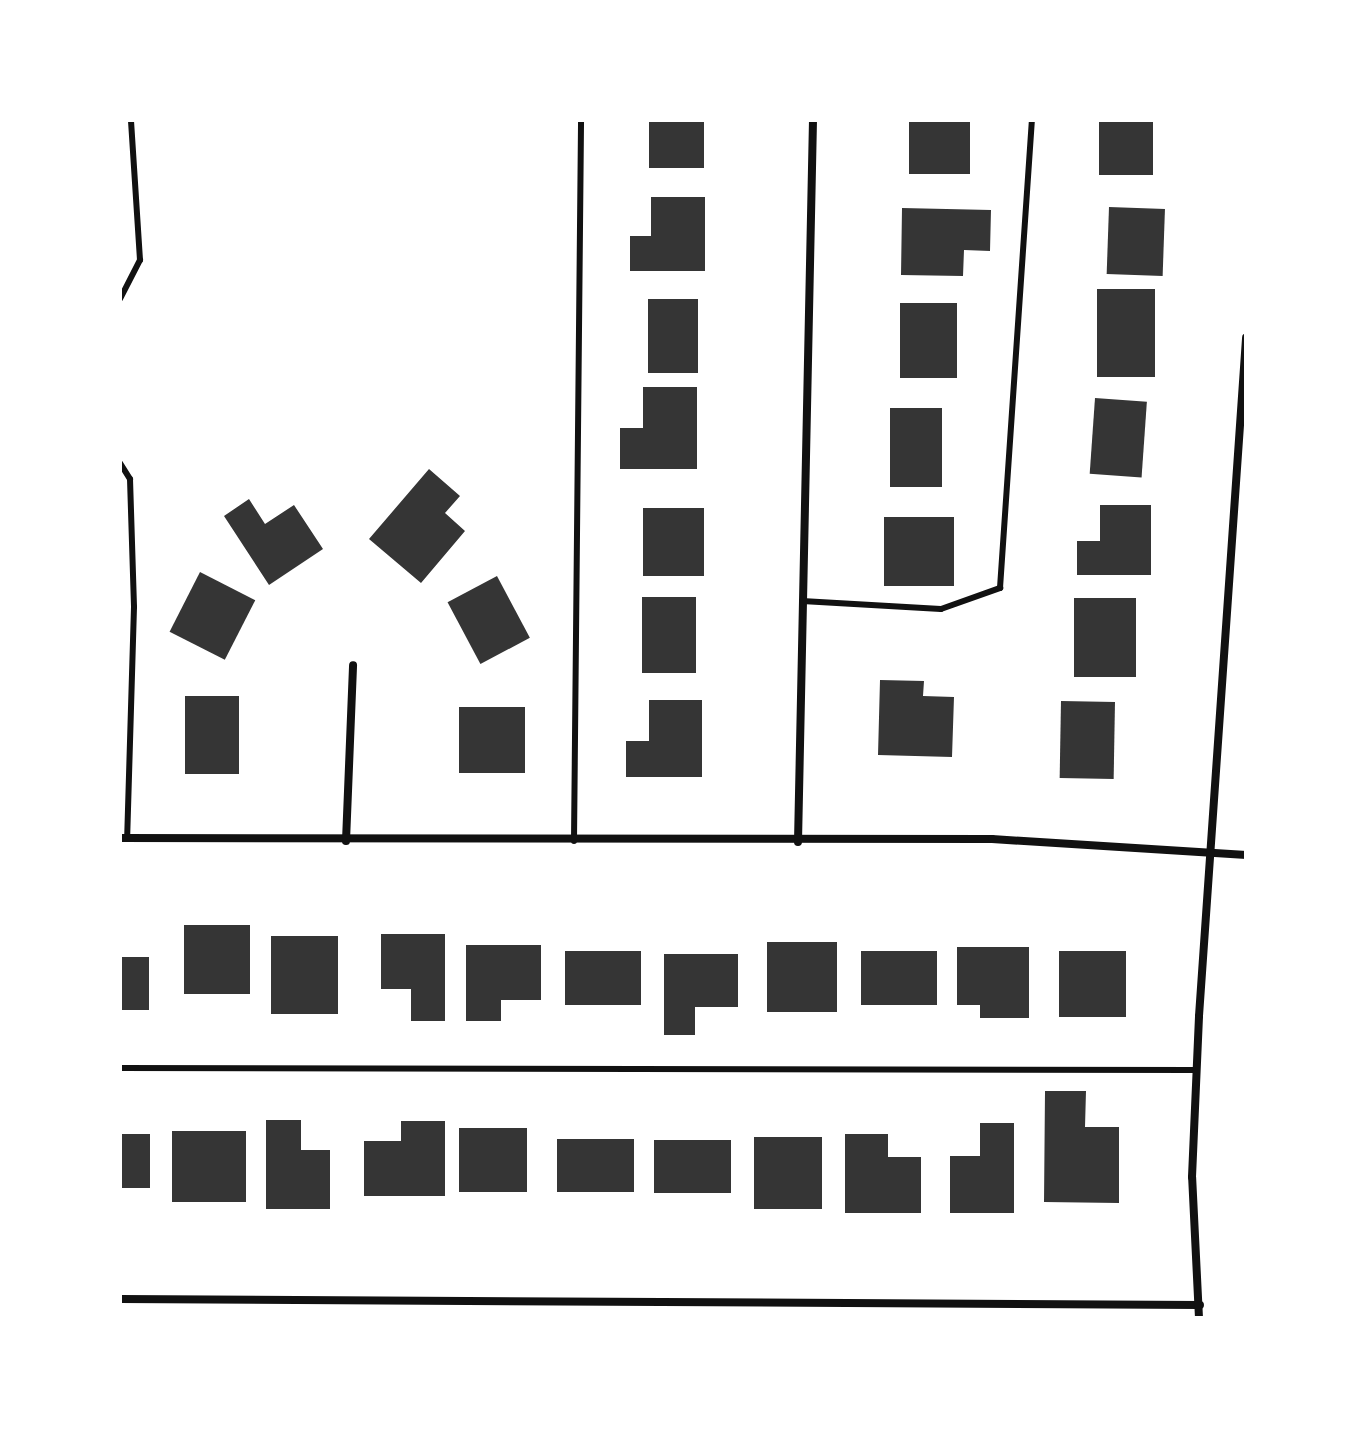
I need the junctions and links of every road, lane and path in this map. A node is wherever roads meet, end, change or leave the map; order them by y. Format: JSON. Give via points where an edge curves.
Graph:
{"nodes":[{"id":1,"x":131,"y":120,"type":"edge"},
{"id":2,"x":581,"y":120,"type":"edge"},
{"id":3,"x":813,"y":120,"type":"edge"},
{"id":4,"x":1032,"y":120,"type":"edge"},
{"id":5,"x":120,"y":299,"type":"edge"},
{"id":6,"x":1246,"y":338,"type":"edge"},
{"id":7,"x":120,"y":463,"type":"edge"},
{"id":8,"x":802,"y":601,"type":"junction"},
{"id":9,"x":353,"y":665,"type":"dead end"},
{"id":10,"x":123,"y":838,"type":"edge"},
{"id":11,"x":346,"y":841,"type":"junction"},
{"id":12,"x":574,"y":841,"type":"junction"},
{"id":13,"x":798,"y":842,"type":"junction"},
{"id":14,"x":1213,"y":853,"type":"junction"},
{"id":15,"x":1246,"y":855,"type":"edge"},
{"id":16,"x":120,"y":1068,"type":"edge"},
{"id":17,"x":1196,"y":1070,"type":"junction"},
{"id":18,"x":120,"y":1299,"type":"edge"},
{"id":19,"x":1200,"y":1305,"type":"junction"},
{"id":20,"x":1199,"y":1318,"type":"edge"}],
"edges":[{"from":1,"to":5,"type":"lane","via":[[140,260]]},
{"from":2,"to":12,"type":"lane"},
{"from":3,"to":8,"type":"street"},
{"from":4,"to":8,"type":"lane","via":[[1000,588],[941,609]]},
{"from":6,"to":14,"type":"street"},
{"from":7,"to":10,"type":"lane","via":[[130,479],[134,607]]},
{"from":8,"to":13,"type":"street"},
{"from":9,"to":11,"type":"street"},
{"from":10,"to":11,"type":"street"},
{"from":11,"to":12,"type":"street"},
{"from":12,"to":13,"type":"street"},
{"from":13,"to":14,"type":"street","via":[[992,839]]},
{"from":14,"to":15,"type":"street"},
{"from":14,"to":17,"type":"street"},
{"from":16,"to":17,"type":"lane"},
{"from":17,"to":19,"type":"street","via":[[1192,1177]]},
{"from":18,"to":19,"type":"street"},
{"from":19,"to":20,"type":"street"}]}
